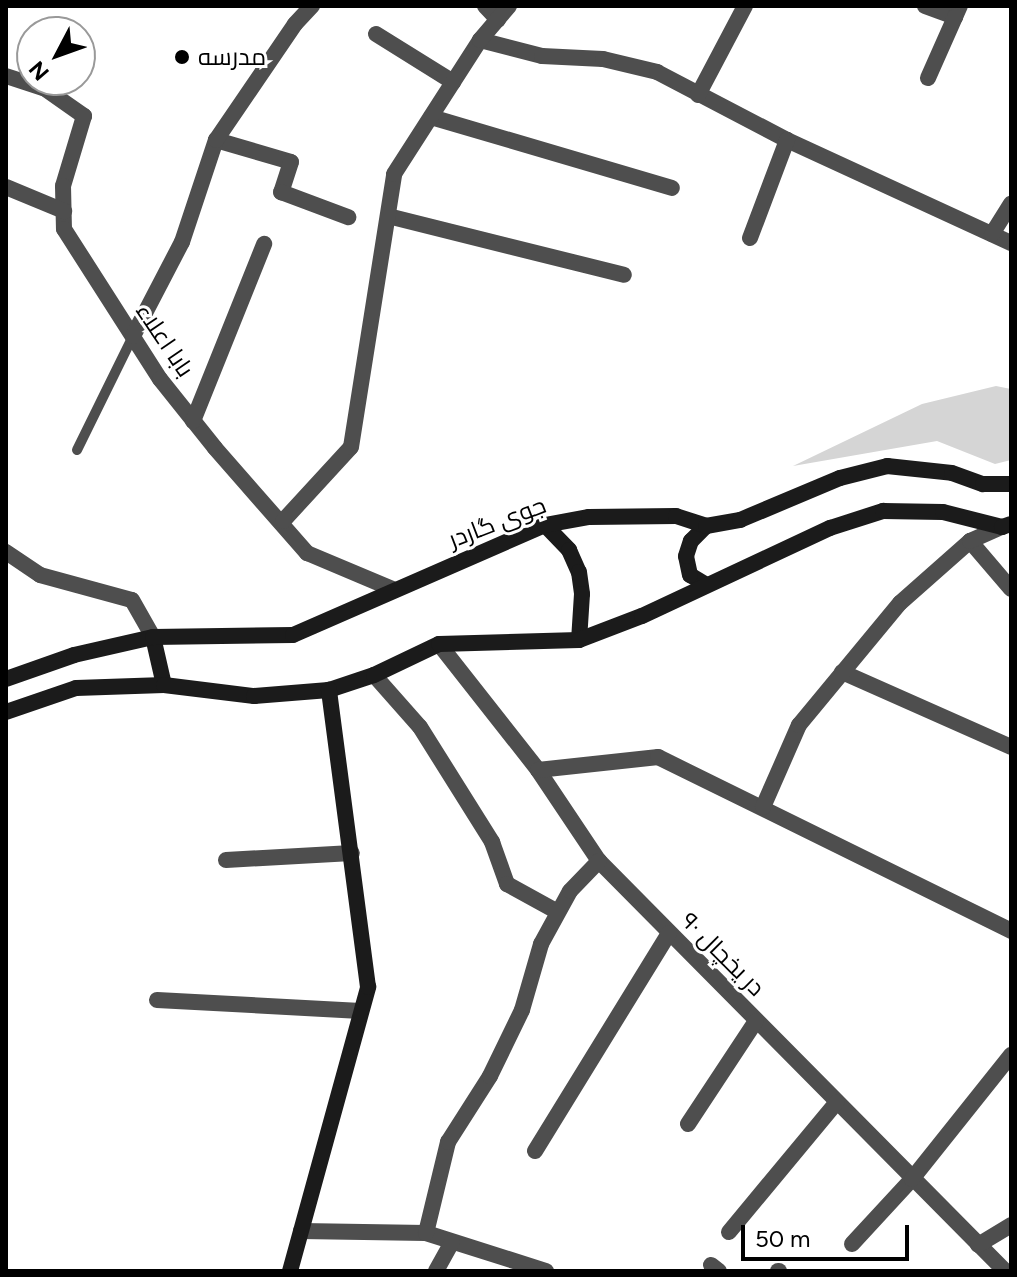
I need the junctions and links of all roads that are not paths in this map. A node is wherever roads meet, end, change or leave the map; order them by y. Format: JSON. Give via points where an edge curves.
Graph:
{"nodes":[{"id":1,"x":312,"y":6,"type":"edge"},
{"id":2,"x":485,"y":6,"type":"edge"},
{"id":3,"x":509,"y":6,"type":"edge"},
{"id":4,"x":745,"y":6,"type":"edge"},
{"id":5,"x":925,"y":6,"type":"edge"},
{"id":6,"x":958,"y":12,"type":"edge"},
{"id":7,"x":498,"y":20,"type":"junction"},
{"id":8,"x":376,"y":34,"type":"dead end"},
{"id":9,"x":480,"y":40,"type":"junction"},
{"id":10,"x":6,"y":76,"type":"edge"},
{"id":11,"x":928,"y":78,"type":"dead end"},
{"id":12,"x":453,"y":82,"type":"junction"},
{"id":13,"x":698,"y":95,"type":"junction"},
{"id":14,"x":431,"y":117,"type":"junction"},
{"id":15,"x":216,"y":140,"type":"junction"},
{"id":16,"x":787,"y":140,"type":"junction"},
{"id":17,"x":6,"y":187,"type":"edge"},
{"id":18,"x":672,"y":188,"type":"dead end"},
{"id":19,"x":1011,"y":204,"type":"edge"},
{"id":20,"x":64,"y":211,"type":"junction"},
{"id":21,"x":388,"y":216,"type":"junction"},
{"id":22,"x":348,"y":217,"type":"dead end"},
{"id":23,"x":992,"y":234,"type":"junction"},
{"id":24,"x":750,"y":238,"type":"dead end"},
{"id":25,"x":1011,"y":243,"type":"edge"},
{"id":26,"x":264,"y":244,"type":"dead end"},
{"id":27,"x":624,"y":275,"type":"dead end"},
{"id":28,"x":133,"y":336,"type":"junction"},
{"id":29,"x":193,"y":421,"type":"junction"},
{"id":30,"x":77,"y":450,"type":"dead end"},
{"id":31,"x":1011,"y":484,"type":"edge"},
{"id":32,"x":283,"y":521,"type":"junction"},
{"id":33,"x":545,"y":525,"type":"junction"},
{"id":34,"x":706,"y":526,"type":"junction"},
{"id":35,"x":1006,"y":526,"type":"edge"},
{"id":36,"x":970,"y":541,"type":"junction"},
{"id":37,"x":6,"y":552,"type":"edge"},
{"id":38,"x":705,"y":584,"type":"junction"},
{"id":39,"x":1011,"y":589,"type":"edge"},
{"id":40,"x":395,"y":590,"type":"junction"},
{"id":41,"x":153,"y":637,"type":"junction"},
{"id":42,"x":579,"y":640,"type":"junction"},
{"id":43,"x":439,"y":644,"type":"junction"},
{"id":44,"x":842,"y":672,"type":"junction"},
{"id":45,"x":374,"y":675,"type":"junction"},
{"id":46,"x":6,"y":679,"type":"edge"},
{"id":47,"x":164,"y":685,"type":"junction"},
{"id":48,"x":329,"y":690,"type":"junction"},
{"id":49,"x":6,"y":712,"type":"edge"},
{"id":50,"x":1011,"y":747,"type":"edge"},
{"id":51,"x":538,"y":770,"type":"junction"},
{"id":52,"x":763,"y":807,"type":"junction"},
{"id":53,"x":352,"y":853,"type":"junction"},
{"id":54,"x":226,"y":860,"type":"dead end"},
{"id":55,"x":599,"y":861,"type":"junction"},
{"id":56,"x":558,"y":912,"type":"junction"},
{"id":57,"x":1011,"y":931,"type":"edge"},
{"id":58,"x":669,"y":933,"type":"junction"},
{"id":59,"x":157,"y":1000,"type":"dead end"},
{"id":60,"x":361,"y":1011,"type":"junction"},
{"id":61,"x":756,"y":1021,"type":"junction"},
{"id":62,"x":1011,"y":1055,"type":"edge"},
{"id":63,"x":836,"y":1103,"type":"junction"},
{"id":64,"x":688,"y":1124,"type":"dead end"},
{"id":65,"x":535,"y":1151,"type":"dead end"},
{"id":66,"x":912,"y":1179,"type":"junction"},
{"id":67,"x":1011,"y":1225,"type":"edge"},
{"id":68,"x":301,"y":1231,"type":"junction"},
{"id":69,"x":729,"y":1232,"type":"dead end"},
{"id":70,"x":426,"y":1233,"type":"junction"},
{"id":71,"x":452,"y":1242,"type":"junction"},
{"id":72,"x":852,"y":1244,"type":"dead end"},
{"id":73,"x":978,"y":1245,"type":"junction"},
{"id":74,"x":290,"y":1271,"type":"edge"},
{"id":75,"x":436,"y":1271,"type":"edge"},
{"id":76,"x":545,"y":1271,"type":"edge"},
{"id":77,"x":1005,"y":1271,"type":"edge"}],
"edges":[{"from":1,"to":15,"type":"street"},
{"from":2,"to":7,"type":"street"},
{"from":3,"to":7,"type":"street"},
{"from":4,"to":13,"type":"street"},
{"from":5,"to":6,"type":"street"},
{"from":6,"to":11,"type":"street"},
{"from":7,"to":9,"type":"street"},
{"from":8,"to":12,"type":"street"},
{"from":9,"to":12,"type":"street"},
{"from":9,"to":13,"type":"street","via":[[542,56],[603,59],[657,72]]},
{"from":10,"to":20,"type":"street","name":"بابا اعلاء","via":[[44,88],[84,116],[63,186]]},
{"from":12,"to":14,"type":"street"},
{"from":13,"to":16,"type":"street"},
{"from":14,"to":18,"type":"street"},
{"from":14,"to":21,"type":"street","via":[[394,174]]},
{"from":15,"to":22,"type":"street","via":[[291,162],[281,192]]},
{"from":15,"to":28,"type":"street","via":[[182,242]]},
{"from":16,"to":23,"type":"street"},
{"from":16,"to":24,"type":"street"},
{"from":17,"to":20,"type":"street"},
{"from":19,"to":23,"type":"street"},
{"from":20,"to":28,"type":"street","name":"بابا اعلاء","via":[[64,229]]},
{"from":21,"to":27,"type":"street"},
{"from":21,"to":32,"type":"street","via":[[351,447]]},
{"from":23,"to":25,"type":"street"},
{"from":26,"to":29,"type":"street"},
{"from":28,"to":29,"type":"street","name":"بابا اعلاء"},
{"from":28,"to":30,"type":"lane"},
{"from":29,"to":32,"type":"street","name":"بابا اعلاء"},
{"from":31,"to":34,"type":"street","name":"جوی گاردر","via":[[983,484],[952,473],[887,466],[840,478],[740,520]]},
{"from":32,"to":40,"type":"street","name":"بابا اعلاء","via":[[307,553]]},
{"from":33,"to":34,"type":"street","name":"جوی گاردر","via":[[589,517],[676,516]]},
{"from":33,"to":40,"type":"street","name":"جوی گاردر"},
{"from":33,"to":42,"type":"street","via":[[569,550],[579,572]]},
{"from":34,"to":38,"type":"street","via":[[691,541],[686,556],[690,575]]},
{"from":35,"to":36,"type":"street"},
{"from":35,"to":38,"type":"street","via":[[943,512],[883,511],[830,528]]},
{"from":36,"to":39,"type":"street"},
{"from":36,"to":44,"type":"street","via":[[900,603]]},
{"from":37,"to":41,"type":"street","via":[[40,575],[132,600]]},
{"from":38,"to":42,"type":"street"},
{"from":40,"to":41,"type":"street","name":"جوی گاردر","via":[[293,635]]},
{"from":41,"to":46,"type":"street","name":"جوی گاردر","via":[[74,655]]},
{"from":41,"to":47,"type":"street"},
{"from":42,"to":43,"type":"street"},
{"from":43,"to":45,"type":"street"},
{"from":43,"to":51,"type":"street","name":"در یخچال ۹۰"},
{"from":44,"to":50,"type":"street"},
{"from":44,"to":52,"type":"street","via":[[799,725]]},
{"from":45,"to":48,"type":"street"},
{"from":45,"to":56,"type":"street","via":[[420,727],[492,842],[507,884]]},
{"from":47,"to":48,"type":"street","via":[[254,696]]},
{"from":47,"to":49,"type":"street","via":[[76,688]]},
{"from":48,"to":53,"type":"street"},
{"from":51,"to":52,"type":"street","via":[[658,757]]},
{"from":51,"to":55,"type":"street","name":"در یخچال ۹۰"},
{"from":52,"to":57,"type":"street"},
{"from":53,"to":54,"type":"street"},
{"from":53,"to":60,"type":"street","via":[[368,987]]},
{"from":55,"to":56,"type":"street"},
{"from":55,"to":58,"type":"street","name":"در یخچال ۹۰"},
{"from":56,"to":70,"type":"street","via":[[541,944],[522,1010],[490,1076],[448,1142]]},
{"from":58,"to":61,"type":"street","name":"در یخچال ۹۰"},
{"from":58,"to":65,"type":"street"},
{"from":59,"to":60,"type":"street"},
{"from":60,"to":68,"type":"street"},
{"from":61,"to":63,"type":"street","name":"در یخچال ۹۰"},
{"from":61,"to":64,"type":"street"},
{"from":62,"to":66,"type":"street"},
{"from":63,"to":66,"type":"street","name":"در یخچال ۹۰"},
{"from":63,"to":69,"type":"street"},
{"from":66,"to":72,"type":"street"},
{"from":66,"to":73,"type":"street","name":"در یخچال ۹۰"},
{"from":67,"to":73,"type":"street"},
{"from":68,"to":70,"type":"street"},
{"from":68,"to":74,"type":"street"},
{"from":70,"to":71,"type":"street"},
{"from":71,"to":75,"type":"street"},
{"from":71,"to":76,"type":"street"},
{"from":73,"to":77,"type":"street","name":"در یخچال ۹۰"}]}
